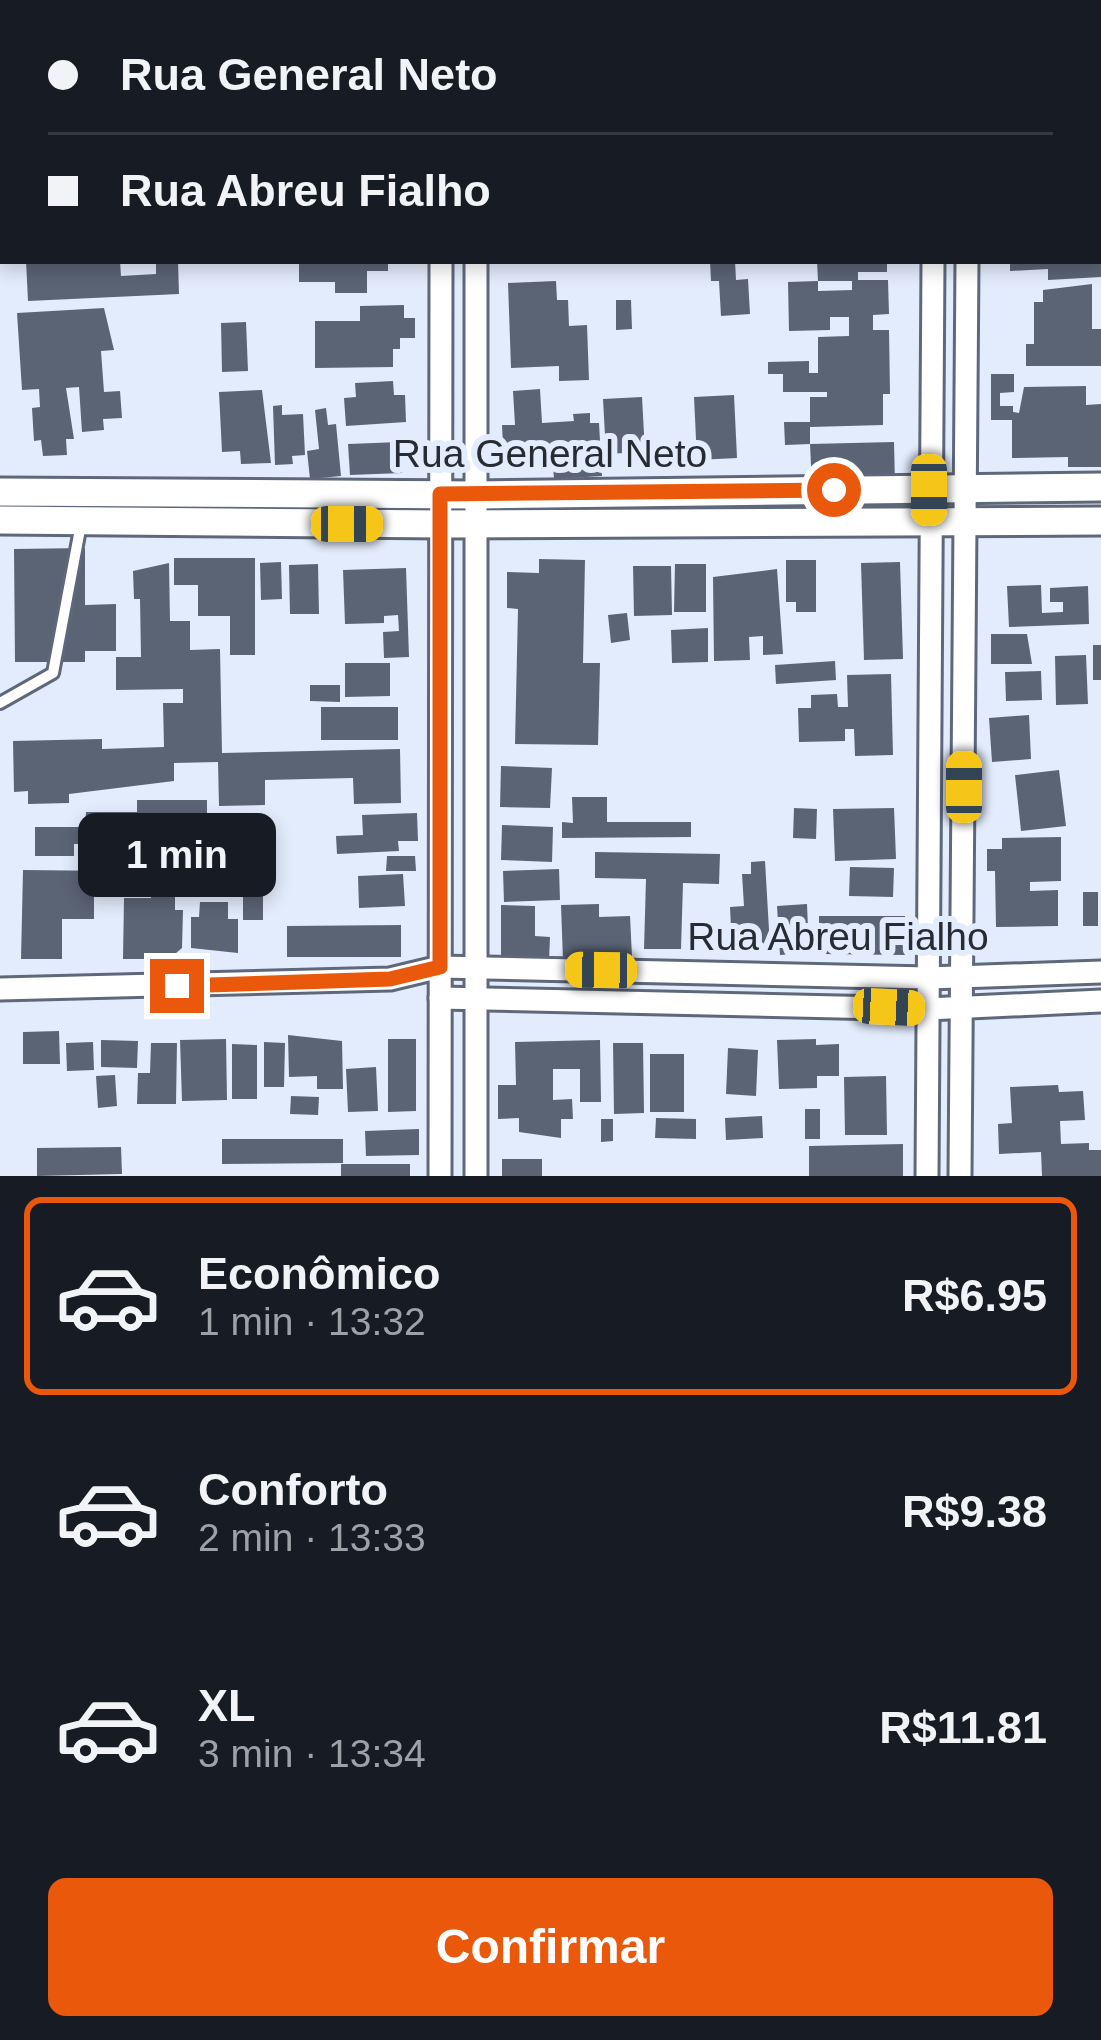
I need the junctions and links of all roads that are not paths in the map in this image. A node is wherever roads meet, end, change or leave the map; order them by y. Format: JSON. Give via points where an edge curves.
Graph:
{"nodes":[{"id":1,"x":441,"y":264,"type":"edge"},
{"id":2,"x":476,"y":264,"type":"edge"},
{"id":3,"x":933,"y":272,"type":"edge"},
{"id":4,"x":967,"y":272,"type":"edge"},
{"id":5,"x":440,"y":366,"type":"junction"},
{"id":6,"x":476,"y":366,"type":"junction"},
{"id":7,"x":965,"y":373,"type":"junction"},
{"id":8,"x":931,"y":376,"type":"junction"},
{"id":9,"x":964,"y":487,"type":"junction"},
{"id":10,"x":1101,"y":487,"type":"edge"},
{"id":11,"x":929,"y":490,"type":"junction"},
{"id":12,"x":692,"y":491,"type":"junction"},
{"id":13,"x":0,"y":492,"type":"edge"},
{"id":14,"x":207,"y":493,"type":"junction"},
{"id":15,"x":440,"y":494,"type":"junction"},
{"id":16,"x":477,"y":494,"type":"junction"},
{"id":17,"x":0,"y":520,"type":"edge"},
{"id":18,"x":82,"y":520,"type":"junction"},
{"id":19,"x":1101,"y":520,"type":"edge"},
{"id":20,"x":207,"y":522,"type":"junction"},
{"id":21,"x":691,"y":522,"type":"junction"},
{"id":22,"x":964,"y":523,"type":"junction"},
{"id":23,"x":441,"y":524,"type":"junction"},
{"id":24,"x":478,"y":524,"type":"junction"},
{"id":25,"x":929,"y":524,"type":"junction"},
{"id":26,"x":0,"y":703,"type":"edge"},
{"id":27,"x":439,"y":740,"type":"junction"},
{"id":28,"x":476,"y":741,"type":"junction"},
{"id":29,"x":964,"y":746,"type":"junction"},
{"id":30,"x":928,"y":749,"type":"junction"},
{"id":31,"x":928,"y":869,"type":"junction"},
{"id":32,"x":964,"y":869,"type":"junction"},
{"id":33,"x":440,"y":967,"type":"junction"},
{"id":34,"x":474,"y":968,"type":"junction"},
{"id":35,"x":1099,"y":972,"type":"edge"},
{"id":36,"x":812,"y":973,"type":"junction"},
{"id":37,"x":963,"y":974,"type":"junction"},
{"id":38,"x":928,"y":978,"type":"junction"},
{"id":39,"x":0,"y":989,"type":"edge"},
{"id":40,"x":440,"y":998,"type":"junction"},
{"id":41,"x":474,"y":999,"type":"junction"},
{"id":42,"x":1099,"y":1001,"type":"edge"},
{"id":43,"x":812,"y":1003,"type":"junction"},
{"id":44,"x":963,"y":1003,"type":"junction"},
{"id":45,"x":927,"y":1009,"type":"junction"},
{"id":46,"x":440,"y":1124,"type":"junction"},
{"id":47,"x":476,"y":1124,"type":"junction"},
{"id":48,"x":440,"y":1176,"type":"edge"},
{"id":49,"x":476,"y":1176,"type":"edge"},
{"id":50,"x":927,"y":1176,"type":"edge"},
{"id":51,"x":960,"y":1176,"type":"edge"}],
"edges":[{"from":1,"to":5,"type":"street"},
{"from":2,"to":6,"type":"street"},
{"from":3,"to":4,"type":"street"},
{"from":3,"to":8,"type":"street"},
{"from":4,"to":7,"type":"street"},
{"from":5,"to":6,"type":"street"},
{"from":5,"to":15,"type":"street"},
{"from":6,"to":16,"type":"street"},
{"from":7,"to":8,"type":"street"},
{"from":7,"to":9,"type":"street"},
{"from":8,"to":11,"type":"street"},
{"from":9,"to":10,"type":"street","name":"Rua General Neto"},
{"from":9,"to":11,"type":"street","name":"Rua General Neto"},
{"from":9,"to":22,"type":"street"},
{"from":11,"to":12,"type":"street","name":"Rua General Neto"},
{"from":11,"to":25,"type":"street"},
{"from":12,"to":16,"type":"street","name":"Rua General Neto"},
{"from":12,"to":21,"type":"street"},
{"from":13,"to":14,"type":"street","name":"Rua General Neto"},
{"from":14,"to":15,"type":"street","name":"Rua General Neto"},
{"from":14,"to":20,"type":"street"},
{"from":15,"to":16,"type":"street","name":"Rua General Neto"},
{"from":15,"to":23,"type":"street"},
{"from":16,"to":24,"type":"street"},
{"from":17,"to":18,"type":"street","name":"Rua General Neto"},
{"from":18,"to":20,"type":"street","name":"Rua General Neto"},
{"from":18,"to":26,"type":"lane","via":[[52,673]]},
{"from":19,"to":22,"type":"street","name":"Rua General Neto"},
{"from":20,"to":23,"type":"street","name":"Rua General Neto"},
{"from":21,"to":24,"type":"street","name":"Rua General Neto"},
{"from":21,"to":25,"type":"street","name":"Rua General Neto"},
{"from":22,"to":25,"type":"street","name":"Rua General Neto"},
{"from":22,"to":29,"type":"street"},
{"from":23,"to":24,"type":"street","name":"Rua General Neto"},
{"from":23,"to":27,"type":"street"},
{"from":24,"to":28,"type":"street"},
{"from":25,"to":30,"type":"street"},
{"from":27,"to":28,"type":"street"},
{"from":27,"to":33,"type":"street"},
{"from":28,"to":34,"type":"street"},
{"from":29,"to":30,"type":"street"},
{"from":29,"to":32,"type":"street"},
{"from":30,"to":31,"type":"street"},
{"from":31,"to":32,"type":"street"},
{"from":31,"to":38,"type":"street"},
{"from":32,"to":37,"type":"street"},
{"from":33,"to":34,"type":"street","name":"Rua Abreu Fialho"},
{"from":33,"to":39,"type":"street","name":"Rua Abreu Fialho","via":[[390,979]]},
{"from":33,"to":40,"type":"street"},
{"from":34,"to":36,"type":"street","name":"Rua Abreu Fialho"},
{"from":34,"to":41,"type":"street"},
{"from":35,"to":37,"type":"street","name":"Rua Abreu Fialho"},
{"from":35,"to":42,"type":"street"},
{"from":36,"to":38,"type":"street","name":"Rua Abreu Fialho"},
{"from":36,"to":43,"type":"street"},
{"from":37,"to":38,"type":"street","name":"Rua Abreu Fialho"},
{"from":37,"to":44,"type":"street"},
{"from":38,"to":45,"type":"street"},
{"from":40,"to":41,"type":"street","name":"Rua Abreu Fialho"},
{"from":40,"to":46,"type":"street"},
{"from":41,"to":43,"type":"street","name":"Rua Abreu Fialho"},
{"from":41,"to":47,"type":"street"},
{"from":42,"to":44,"type":"street","name":"Rua Abreu Fialho"},
{"from":43,"to":45,"type":"street","name":"Rua Abreu Fialho"},
{"from":44,"to":45,"type":"street","name":"Rua Abreu Fialho"},
{"from":44,"to":51,"type":"street"},
{"from":45,"to":50,"type":"street"},
{"from":46,"to":47,"type":"street"},
{"from":46,"to":48,"type":"street"},
{"from":47,"to":49,"type":"street"}]}
